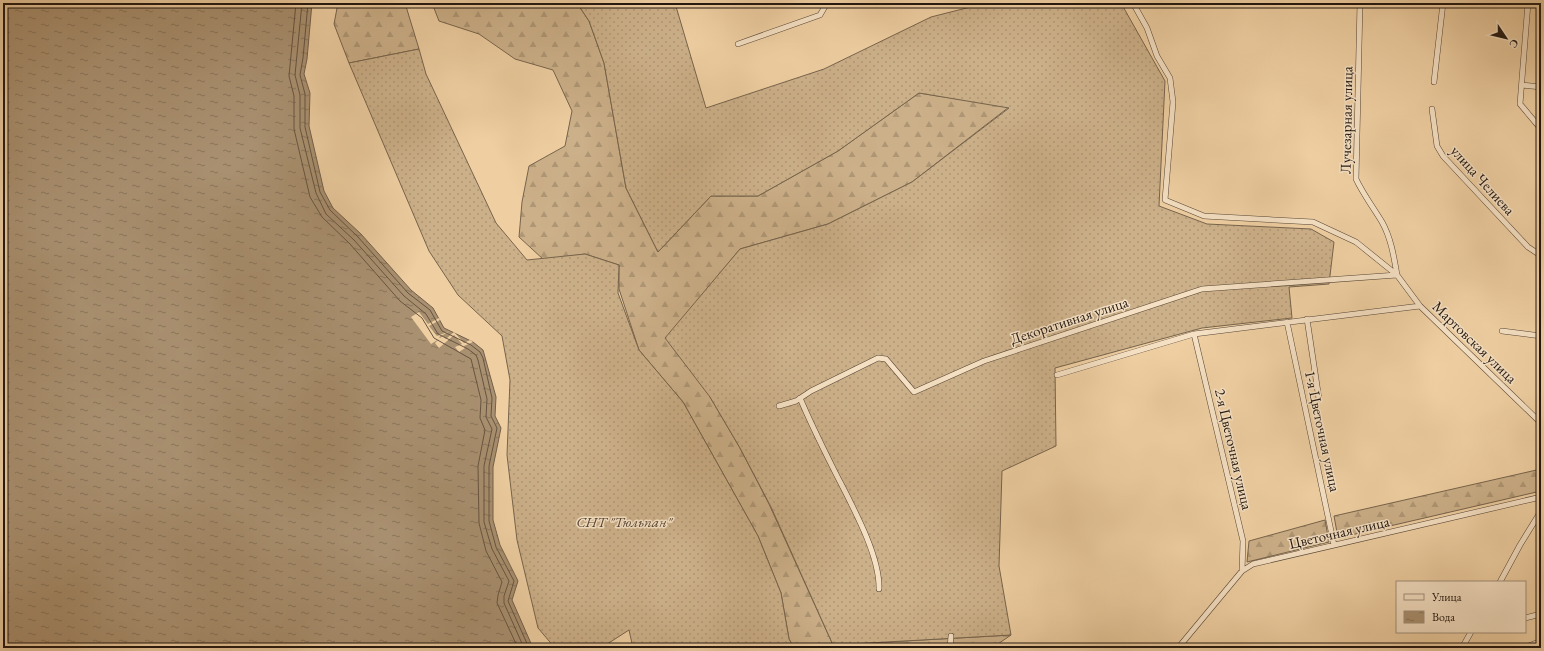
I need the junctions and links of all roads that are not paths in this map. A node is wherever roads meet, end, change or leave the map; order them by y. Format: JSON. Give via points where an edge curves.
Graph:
{"nodes":[{"id":1,"x":827,"y":3,"type":"edge"},
{"id":2,"x":1133,"y":3,"type":"edge"},
{"id":3,"x":1360,"y":3,"type":"edge"},
{"id":4,"x":1443,"y":3,"type":"edge"},
{"id":5,"x":1528,"y":3,"type":"edge"},
{"id":6,"x":738,"y":44,"type":"dead end"},
{"id":7,"x":1434,"y":82,"type":"dead end"},
{"id":8,"x":1522,"y":85,"type":"junction"},
{"id":9,"x":1541,"y":86,"type":"edge"},
{"id":10,"x":1432,"y":109,"type":"dead end"},
{"id":11,"x":1541,"y":129,"type":"edge"},
{"id":12,"x":1541,"y":254,"type":"edge"},
{"id":13,"x":1397,"y":275,"type":"junction"},
{"id":14,"x":1420,"y":306,"type":"junction"},
{"id":15,"x":1307,"y":319,"type":"junction"},
{"id":16,"x":1287,"y":322,"type":"junction"},
{"id":17,"x":1502,"y":331,"type":"dead end"},
{"id":18,"x":1194,"y":334,"type":"junction"},
{"id":19,"x":1541,"y":336,"type":"edge"},
{"id":20,"x":1057,"y":374,"type":"dead end"},
{"id":21,"x":800,"y":398,"type":"junction"},
{"id":22,"x":1319,"y":399,"type":"dead end"},
{"id":23,"x":779,"y":406,"type":"dead end"},
{"id":24,"x":1541,"y":423,"type":"edge"},
{"id":25,"x":1541,"y":497,"type":"edge"},
{"id":26,"x":1541,"y":511,"type":"edge"},
{"id":27,"x":1334,"y":545,"type":"junction"},
{"id":28,"x":1242,"y":571,"type":"junction"},
{"id":29,"x":1501,"y":581,"type":"edge"},
{"id":30,"x":879,"y":588,"type":"dead end"},
{"id":31,"x":1541,"y":614,"type":"edge"},
{"id":32,"x":1526,"y":618,"type":"edge"},
{"id":33,"x":1470,"y":633,"type":"edge"},
{"id":34,"x":951,"y":636,"type":"dead end"},
{"id":35,"x":1541,"y":641,"type":"edge"},
{"id":36,"x":950,"y":648,"type":"edge"},
{"id":37,"x":1178,"y":648,"type":"edge"},
{"id":38,"x":1462,"y":648,"type":"edge"},
{"id":39,"x":1524,"y":648,"type":"edge"}],
"edges":[{"from":1,"to":6,"type":"street","via":[[820,15]]},
{"from":2,"to":13,"type":"street","via":[[1170,78],[1173,102],[1165,200],[1204,216],[1313,222],[1356,242]]},
{"from":3,"to":13,"type":"street","name":"Лучезарная улица","via":[[1356,179],[1382,223],[1393,252]]},
{"from":4,"to":7,"type":"street"},
{"from":5,"to":8,"type":"street"},
{"from":8,"to":9,"type":"street"},
{"from":8,"to":11,"type":"street","via":[[1520,104]]},
{"from":10,"to":12,"type":"street","name":"улица Челиева","via":[[1437,146],[1443,156],[1528,247]]},
{"from":13,"to":14,"type":"street","name":"Мартовская улица"},
{"from":13,"to":21,"type":"street","name":"Декоративная улица","via":[[1202,289],[984,361],[914,392],[886,359],[878,358],[811,390]]},
{"from":14,"to":15,"type":"street"},
{"from":14,"to":24,"type":"street","name":"Мартовская улица"},
{"from":15,"to":16,"type":"street"},
{"from":15,"to":22,"type":"street"},
{"from":16,"to":18,"type":"street"},
{"from":16,"to":27,"type":"street","name":"1-я Цветочная улица"},
{"from":17,"to":19,"type":"street"},
{"from":18,"to":20,"type":"street"},
{"from":18,"to":28,"type":"street","name":"2-я Цветочная улица","via":[[1243,541]]},
{"from":21,"to":23,"type":"street","name":"Декоративная улица"},
{"from":21,"to":30,"type":"street","via":[[814,432],[865,534],[879,577]]},
{"from":25,"to":27,"type":"street","name":"Цветочная улица"},
{"from":26,"to":29,"type":"street"},
{"from":27,"to":28,"type":"street","name":"Цветочная улица","via":[[1253,564]]},
{"from":28,"to":37,"type":"street","name":"Цветочная улица"},
{"from":31,"to":32,"type":"street"},
{"from":33,"to":38,"type":"street"},
{"from":34,"to":36,"type":"street"},
{"from":35,"to":39,"type":"street"}]}
